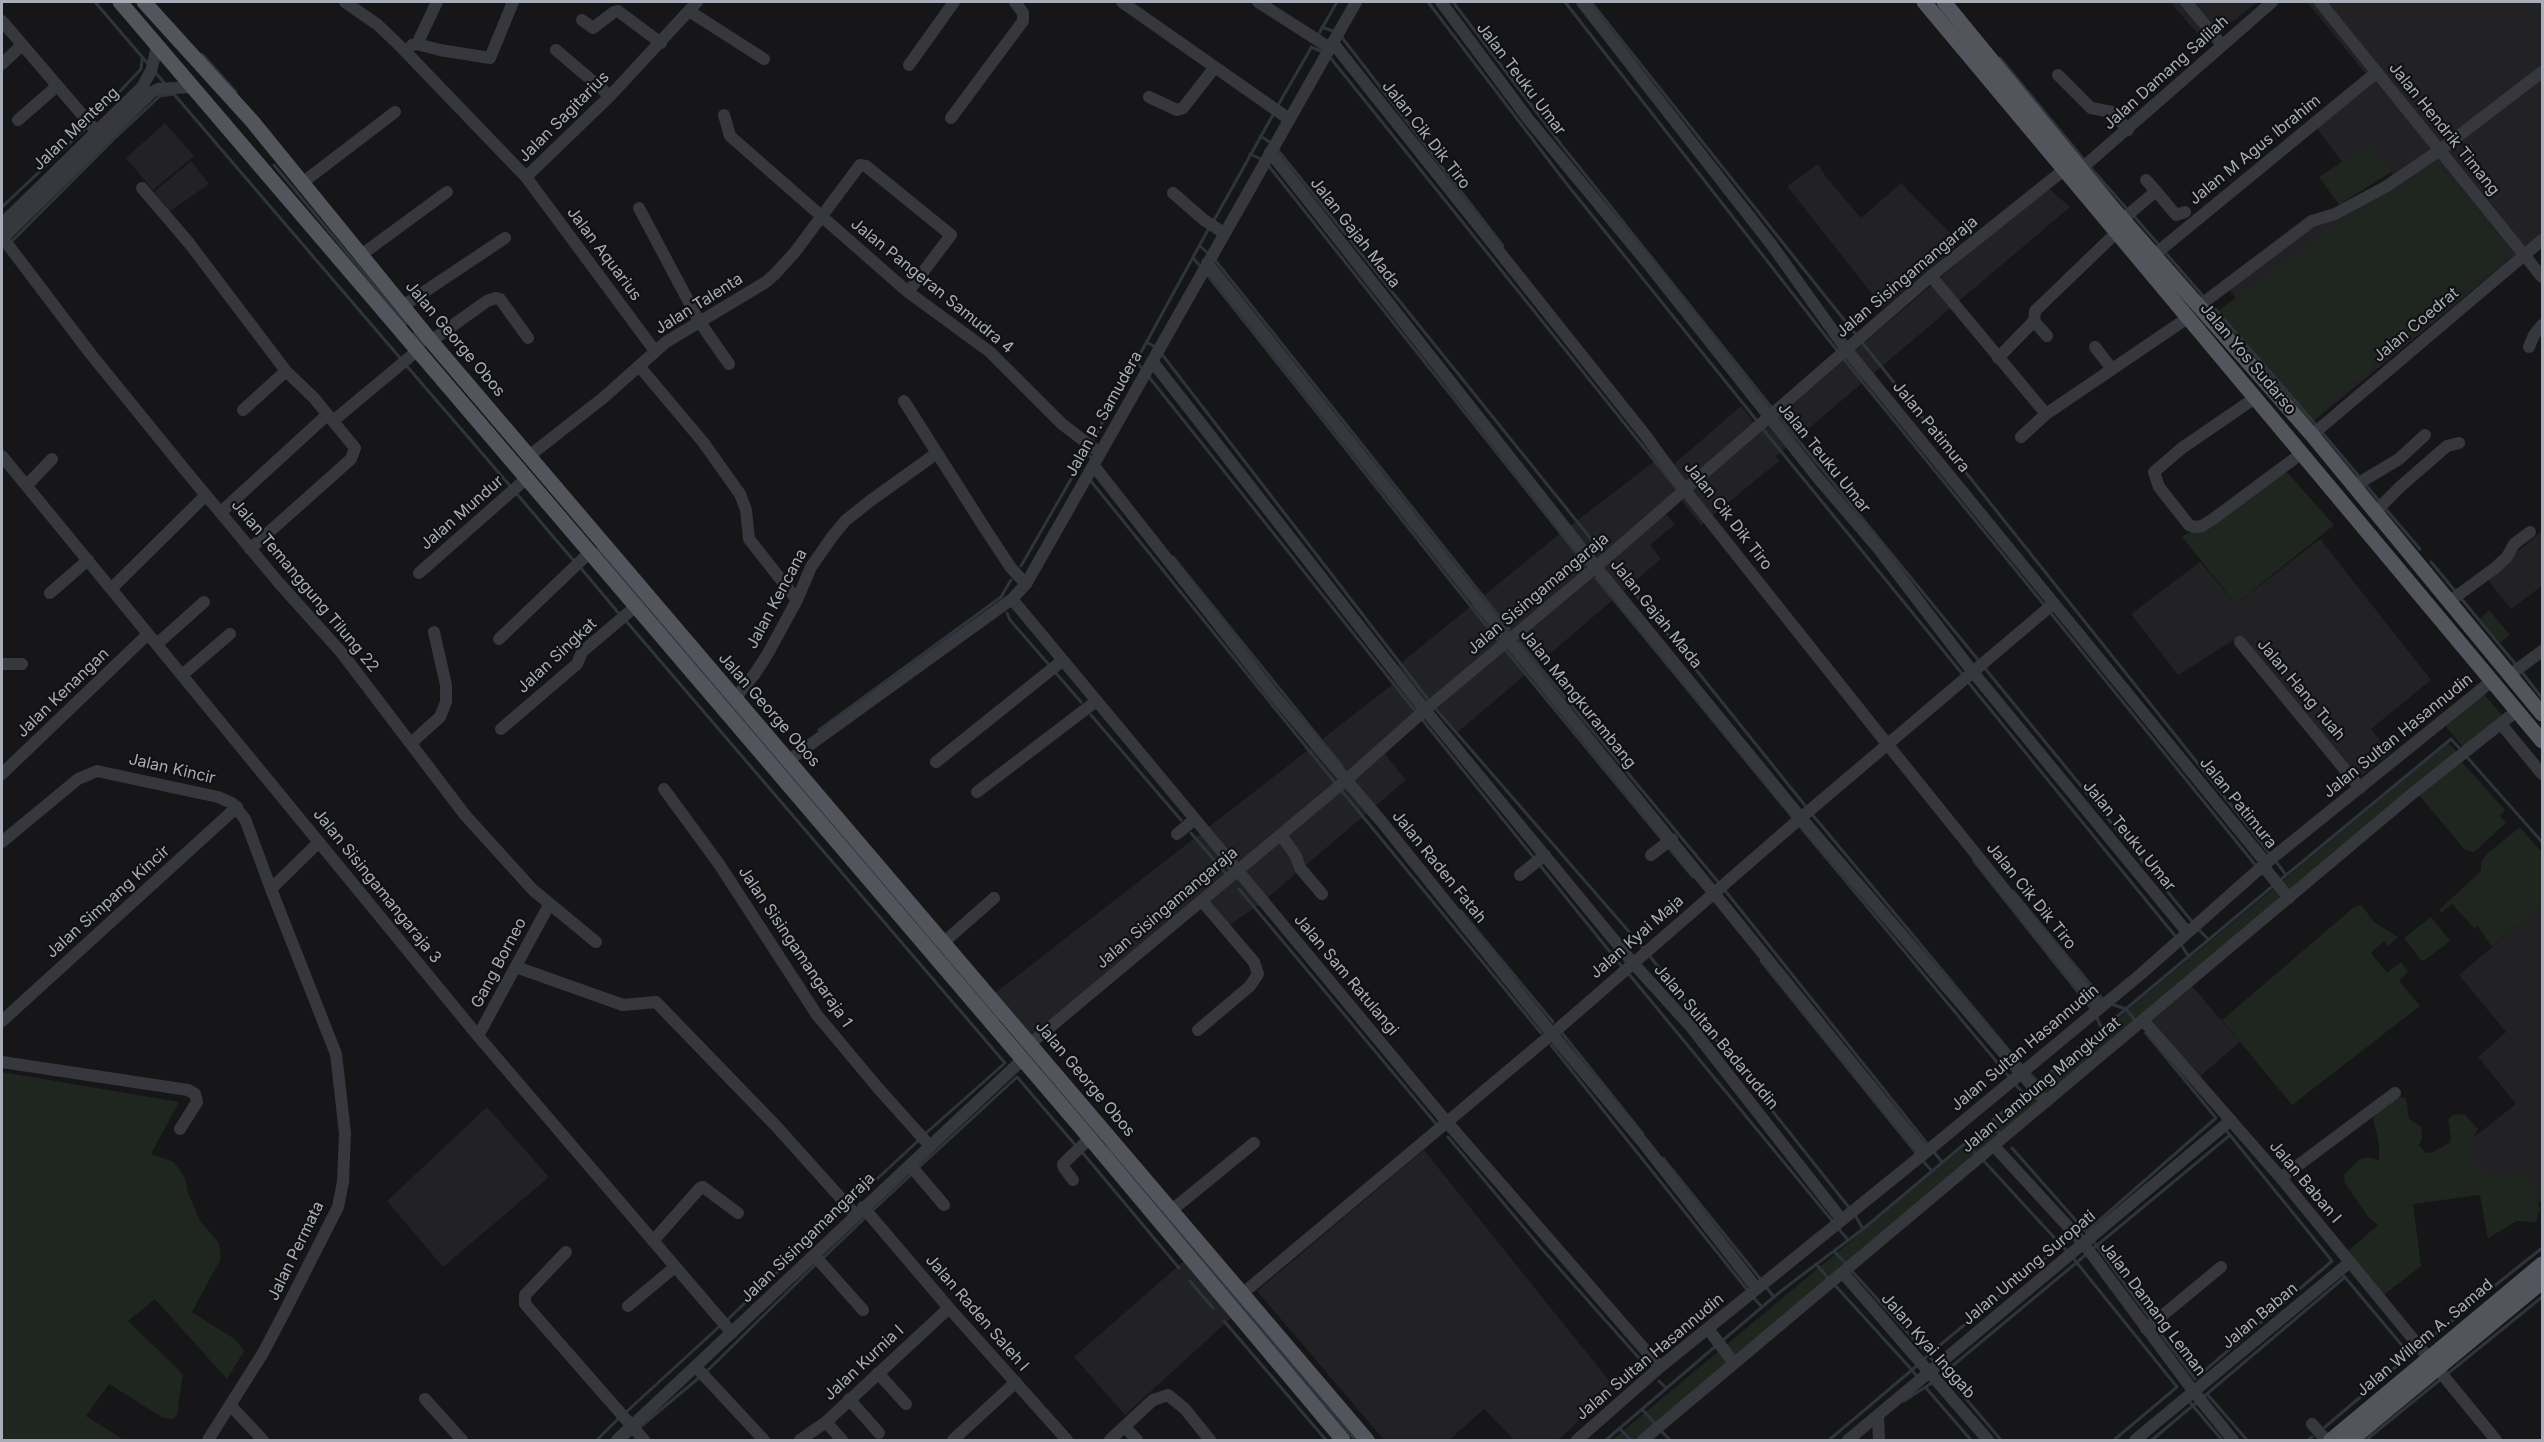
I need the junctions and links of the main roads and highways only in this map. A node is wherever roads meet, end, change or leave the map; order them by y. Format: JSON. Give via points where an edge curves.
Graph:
{"nodes":[{"id":1,"x":120,"y":2,"type":"edge"},
{"id":2,"x":147,"y":2,"type":"edge"},
{"id":3,"x":1924,"y":2,"type":"edge"},
{"id":4,"x":1944,"y":2,"type":"edge"},
{"id":5,"x":2120,"y":226,"type":"junction"},
{"id":6,"x":2194,"y":312,"type":"junction"},
{"id":7,"x":416,"y":321,"type":"junction"},
{"id":8,"x":402,"y":333,"type":"junction"},
{"id":9,"x":2418,"y":562,"type":"junction"},
{"id":10,"x":2404,"y":574,"type":"junction"},
{"id":11,"x":2542,"y":714,"type":"edge"},
{"id":12,"x":2540,"y":738,"type":"edge"},
{"id":13,"x":894,"y":885,"type":"junction"},
{"id":14,"x":882,"y":896,"type":"junction"},
{"id":15,"x":1093,"y":1117,"type":"junction"},
{"id":16,"x":1086,"y":1133,"type":"junction"},
{"id":17,"x":2542,"y":1264,"type":"edge"},
{"id":18,"x":2542,"y":1282,"type":"edge"},
{"id":19,"x":2433,"y":1364,"type":"junction"},
{"id":20,"x":1342,"y":1440,"type":"edge"},
{"id":21,"x":1367,"y":1440,"type":"edge"},
{"id":22,"x":2331,"y":1440,"type":"edge"},
{"id":23,"x":2351,"y":1440,"type":"edge"}],
"edges":[{"from":1,"to":8,"type":"main road","name":"Jalan George Obos"},
{"from":2,"to":7,"type":"main road","name":"Jalan George Obos","via":[[252,121]]},
{"from":3,"to":5,"type":"main road","name":"Jalan Yos Sudarso","via":[[2065,169]]},
{"from":4,"to":5,"type":"main road","name":"Jalan Yos Sudarso","via":[[2085,166]]},
{"from":5,"to":6,"type":"main road","name":"Jalan Yos Sudarso"},
{"from":5,"to":6,"type":"main road","name":"Jalan Yos Sudarso","via":[[2154,255]]},
{"from":6,"to":9,"type":"main road","name":"Jalan Yos Sudarso","via":[[2312,435]]},
{"from":6,"to":10,"type":"main road","name":"Jalan Yos Sudarso","via":[[2255,398]]},
{"from":7,"to":8,"type":"main road"},
{"from":7,"to":13,"type":"main road","name":"Jalan George Obos"},
{"from":8,"to":14,"type":"main road","name":"Jalan George Obos"},
{"from":9,"to":10,"type":"main road"},
{"from":9,"to":11,"type":"main road","name":"Jalan Yos Sudarso"},
{"from":10,"to":12,"type":"main road","name":"Jalan Yos Sudarso"},
{"from":13,"to":14,"type":"main road"},
{"from":13,"to":15,"type":"main road","name":"Jalan George Obos"},
{"from":14,"to":16,"type":"main road","name":"Jalan George Obos"},
{"from":15,"to":16,"type":"main road"},
{"from":15,"to":21,"type":"main road","name":"Jalan George Obos"},
{"from":16,"to":20,"type":"main road","name":"Jalan George Obos"},
{"from":17,"to":19,"type":"main road","name":"Jalan Willem A. Samad"},
{"from":18,"to":19,"type":"main road","name":"Jalan Willem A. Samad"},
{"from":19,"to":22,"type":"main road","name":"Jalan Willem A. Samad"},
{"from":19,"to":23,"type":"main road","name":"Jalan Willem A. Samad"}]}
